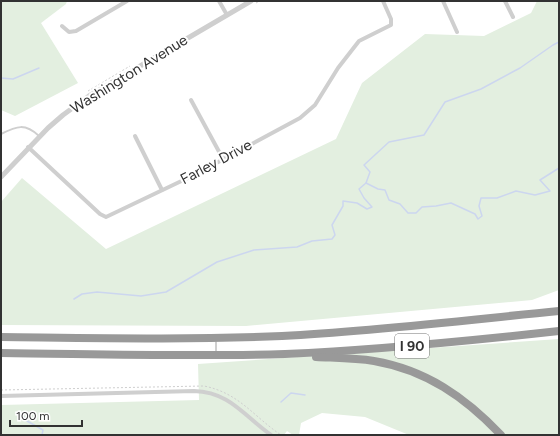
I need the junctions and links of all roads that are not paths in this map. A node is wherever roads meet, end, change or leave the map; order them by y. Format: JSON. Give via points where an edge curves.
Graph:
{"nodes":[{"id":1,"x":127,"y":1,"type":"edge"},
{"id":2,"x":218,"y":1,"type":"edge"},
{"id":3,"x":383,"y":1,"type":"edge"},
{"id":4,"x":443,"y":1,"type":"edge"},
{"id":5,"x":505,"y":1,"type":"edge"},
{"id":6,"x":252,"y":3,"type":"edge"},
{"id":7,"x":227,"y":15,"type":"junction"},
{"id":8,"x":513,"y":17,"type":"dead end"},
{"id":9,"x":62,"y":26,"type":"dead end"},
{"id":10,"x":457,"y":32,"type":"dead end"},
{"id":11,"x":191,"y":100,"type":"dead end"},
{"id":12,"x":1,"y":134,"type":"edge"},
{"id":13,"x":40,"y":136,"type":"junction"},
{"id":14,"x":135,"y":136,"type":"dead end"},
{"id":15,"x":28,"y":147,"type":"junction"},
{"id":16,"x":223,"y":159,"type":"junction"},
{"id":17,"x":1,"y":177,"type":"edge"},
{"id":18,"x":162,"y":190,"type":"junction"},
{"id":19,"x":556,"y":311,"type":"edge"},
{"id":20,"x":559,"y":332,"type":"edge"},
{"id":21,"x":1,"y":337,"type":"edge"},
{"id":22,"x":216,"y":338,"type":"junction"},
{"id":23,"x":1,"y":353,"type":"edge"},
{"id":24,"x":264,"y":354,"type":"junction"},
{"id":25,"x":216,"y":355,"type":"junction"},
{"id":26,"x":1,"y":396,"type":"edge"},
{"id":27,"x":271,"y":435,"type":"edge"},
{"id":28,"x":501,"y":435,"type":"edge"}],
"edges":[{"from":1,"to":9,"type":"street","via":[[76,31],[69,32]]},
{"from":2,"to":7,"type":"street"},
{"from":3,"to":16,"type":"street","name":"Farley Drive","via":[[391,24],[359,40],[315,105],[304,115]]},
{"from":4,"to":10,"type":"street"},
{"from":5,"to":8,"type":"street"},
{"from":6,"to":7,"type":"street","name":"Washington Avenue"},
{"from":7,"to":13,"type":"street","name":"Washington Avenue","via":[[89,96]]},
{"from":11,"to":16,"type":"street"},
{"from":12,"to":13,"type":"lane","via":[[17,127],[26,127]]},
{"from":13,"to":15,"type":"street","name":"Washington Avenue"},
{"from":14,"to":18,"type":"street"},
{"from":15,"to":17,"type":"street","name":"Washington Avenue"},
{"from":15,"to":18,"type":"street","name":"Farley Drive","via":[[106,217]]},
{"from":16,"to":18,"type":"street","name":"Farley Drive"},
{"from":19,"to":22,"type":"highway","number":"I 90","via":[[344,331]]},
{"from":20,"to":24,"type":"highway","number":"I 90","via":[[398,347]]},
{"from":21,"to":22,"type":"highway","number":"I 90"},
{"from":22,"to":25,"type":"lane"},
{"from":23,"to":25,"type":"highway","number":"I 90"},
{"from":24,"to":25,"type":"highway","number":"I 90"},
{"from":24,"to":28,"type":"highway","via":[[362,360],[400,368],[449,390],[470,405]]},
{"from":26,"to":27,"type":"street","via":[[207,392],[230,401]]}]}
